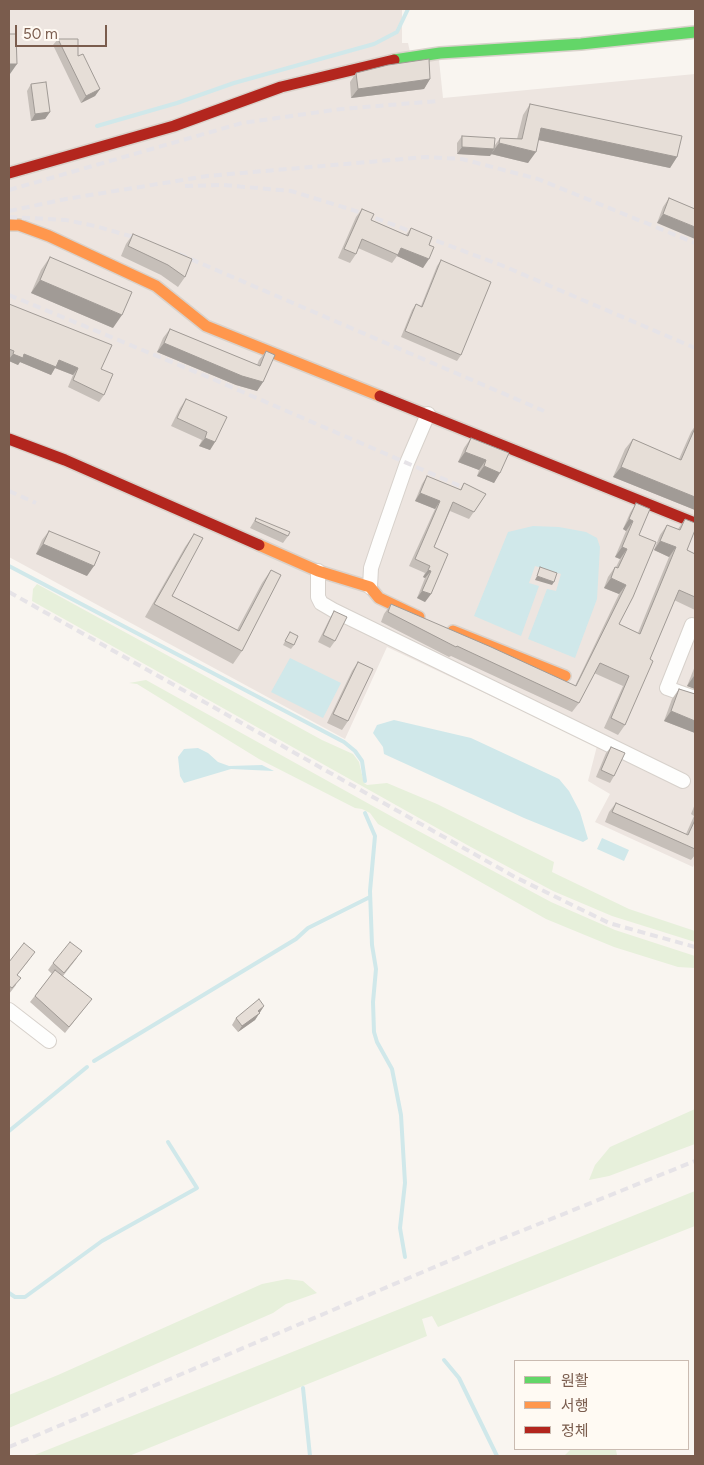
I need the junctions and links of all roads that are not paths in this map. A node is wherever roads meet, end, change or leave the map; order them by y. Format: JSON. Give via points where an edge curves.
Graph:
{"nodes":[{"id":1,"x":695,"y":32,"type":"edge"},
{"id":2,"x":9,"y":173,"type":"edge"},
{"id":3,"x":9,"y":224,"type":"edge"},
{"id":4,"x":428,"y":414,"type":"junction"},
{"id":5,"x":9,"y":439,"type":"edge"},
{"id":6,"x":695,"y":523,"type":"edge"},
{"id":7,"x":318,"y":571,"type":"junction"},
{"id":8,"x":370,"y":587,"type":"junction"},
{"id":9,"x":426,"y":620,"type":"edge"},
{"id":10,"x":692,"y":625,"type":"dead end"},
{"id":11,"x":445,"y":628,"type":"edge"},
{"id":12,"x":565,"y":676,"type":"dead end"},
{"id":13,"x":695,"y":698,"type":"edge"},
{"id":14,"x":683,"y":781,"type":"dead end"},
{"id":15,"x":9,"y":1010,"type":"edge"},
{"id":16,"x":50,"y":1041,"type":"dead end"}],
"edges":[{"from":1,"to":2,"type":"street","via":[[581,44],[440,53],[379,62],[281,87],[174,126]]},
{"from":3,"to":4,"type":"street","via":[[49,236],[156,286],[206,326]]},
{"from":4,"to":6,"type":"street"},
{"from":4,"to":8,"type":"street","via":[[380,541],[371,568]]},
{"from":5,"to":7,"type":"street","via":[[65,460]]},
{"from":7,"to":8,"type":"street"},
{"from":7,"to":14,"type":"street","via":[[318,597],[332,610]]},
{"from":8,"to":9,"type":"street","via":[[379,598]]},
{"from":10,"to":13,"type":"street","via":[[668,688]]},
{"from":11,"to":12,"type":"street"},
{"from":15,"to":16,"type":"street"}]}
